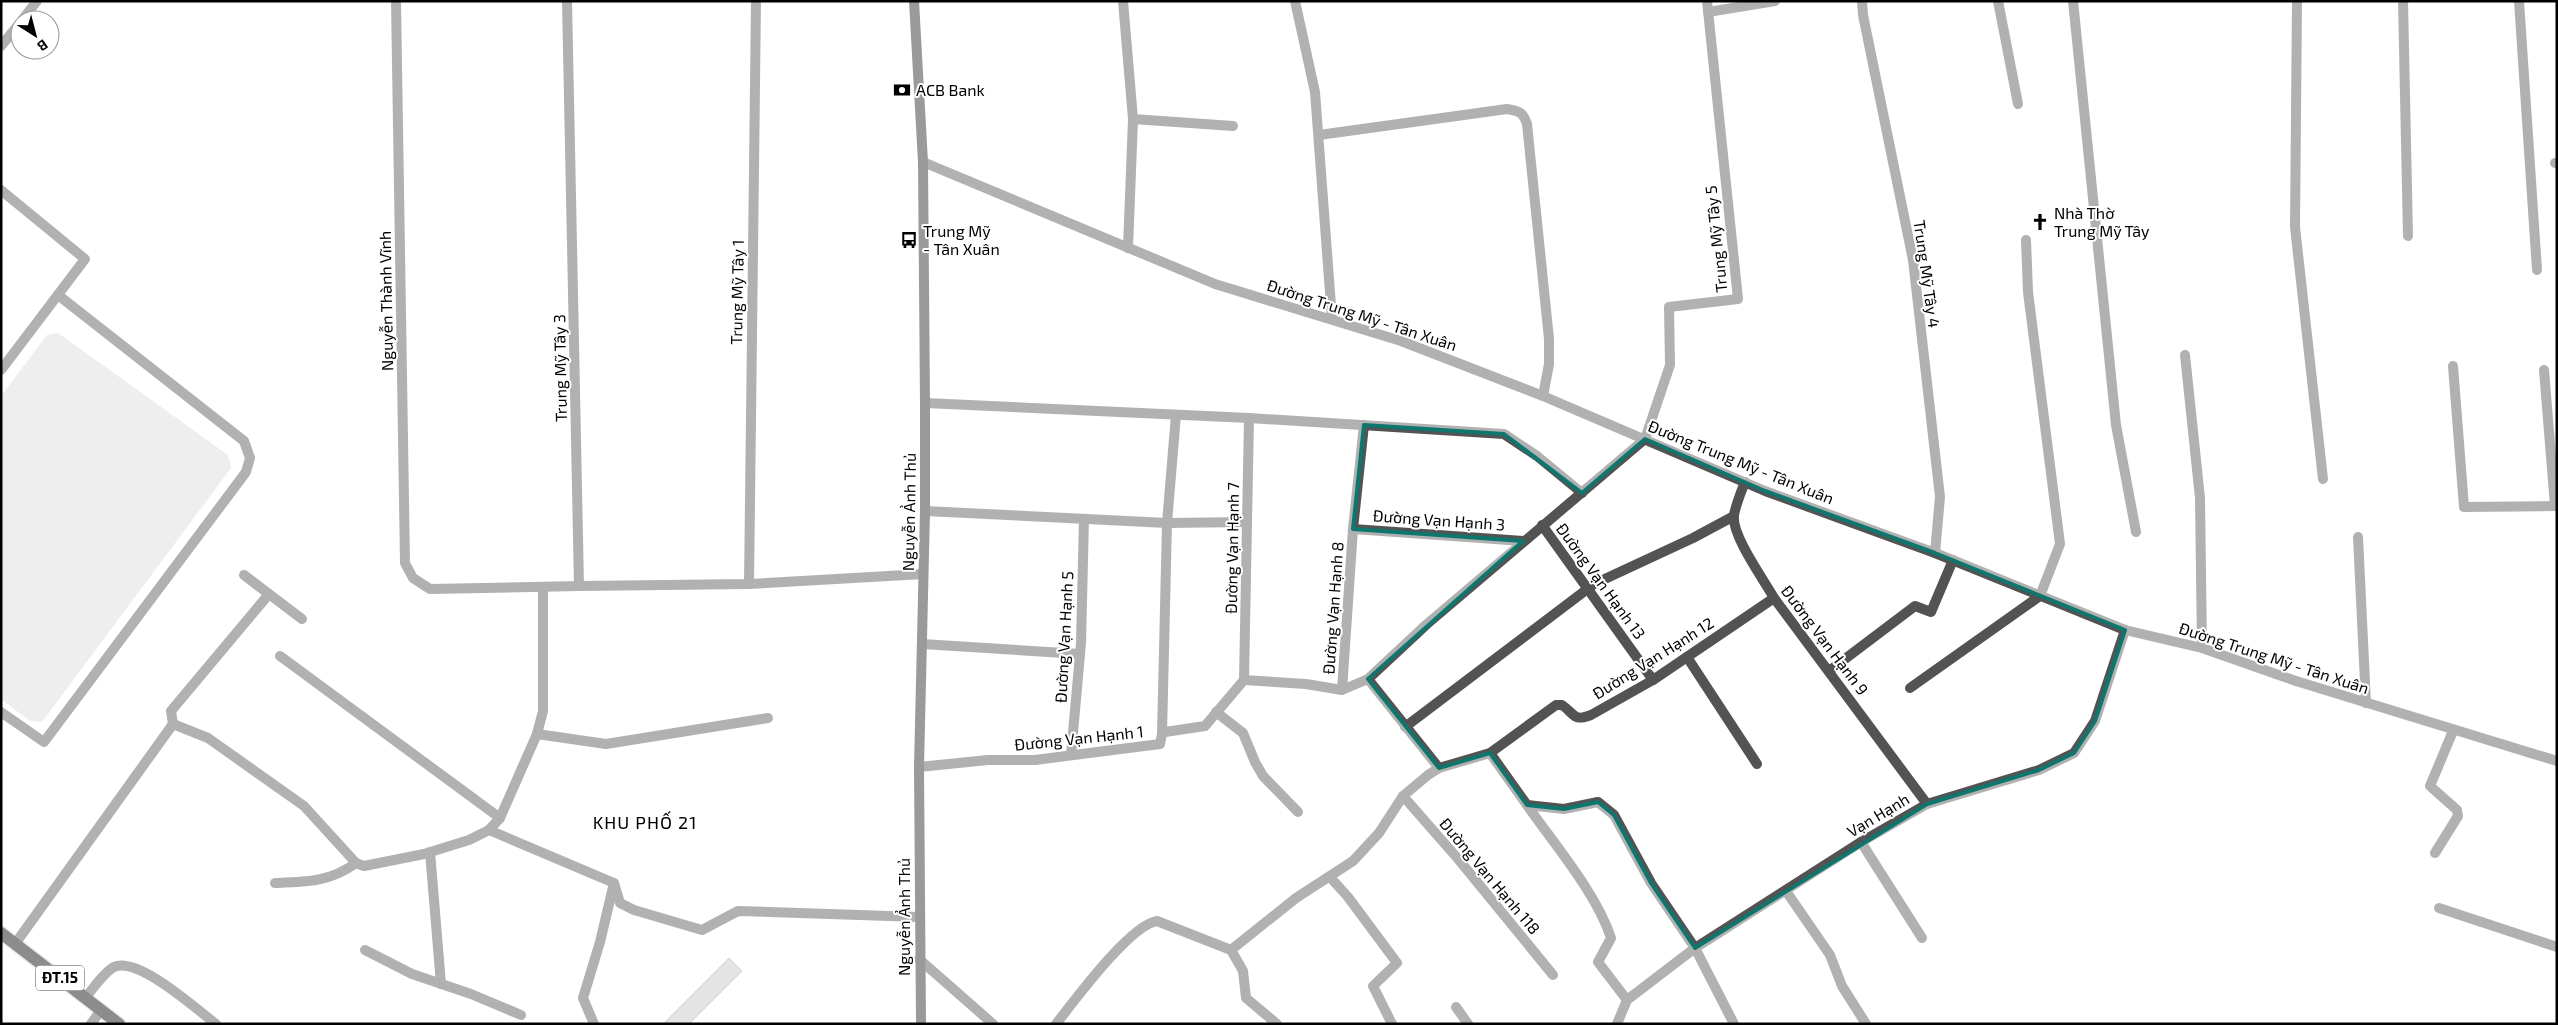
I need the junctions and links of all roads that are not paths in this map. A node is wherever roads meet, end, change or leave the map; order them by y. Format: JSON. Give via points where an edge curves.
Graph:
{"nodes":[{"id":1,"x":396,"y":1,"type":"edge"},
{"id":2,"x":567,"y":1,"type":"edge"},
{"id":3,"x":756,"y":1,"type":"edge"},
{"id":4,"x":914,"y":1,"type":"edge"},
{"id":5,"x":1124,"y":1,"type":"edge"},
{"id":6,"x":1300,"y":1,"type":"edge"},
{"id":7,"x":1707,"y":1,"type":"edge"},
{"id":8,"x":1775,"y":1,"type":"edge"},
{"id":9,"x":1862,"y":1,"type":"edge"},
{"id":10,"x":1998,"y":1,"type":"edge"},
{"id":11,"x":2073,"y":1,"type":"edge"},
{"id":12,"x":2297,"y":1,"type":"edge"},
{"id":13,"x":2403,"y":1,"type":"edge"},
{"id":14,"x":2519,"y":1,"type":"edge"},
{"id":15,"x":1295,"y":2,"type":"edge"},
{"id":16,"x":1708,"y":12,"type":"junction"},
{"id":17,"x":10,"y":35,"type":"edge"},
{"id":18,"x":1,"y":46,"type":"edge"},
{"id":19,"x":2018,"y":104,"type":"dead end"},
{"id":20,"x":1133,"y":119,"type":"junction"},
{"id":21,"x":1232,"y":126,"type":"dead end"},
{"id":22,"x":1319,"y":135,"type":"junction"},
{"id":23,"x":923,"y":162,"type":"junction"},
{"id":24,"x":1,"y":190,"type":"edge"},
{"id":25,"x":2408,"y":236,"type":"dead end"},
{"id":26,"x":2026,"y":240,"type":"dead end"},
{"id":27,"x":1128,"y":248,"type":"junction"},
{"id":28,"x":2537,"y":270,"type":"dead end"},
{"id":29,"x":58,"y":295,"type":"junction"},
{"id":30,"x":1332,"y":319,"type":"junction"},
{"id":31,"x":2185,"y":355,"type":"dead end"},
{"id":32,"x":2453,"y":366,"type":"dead end"},
{"id":33,"x":1,"y":370,"type":"edge"},
{"id":34,"x":2544,"y":370,"type":"dead end"},
{"id":35,"x":1543,"y":396,"type":"junction"},
{"id":36,"x":925,"y":403,"type":"junction"},
{"id":37,"x":1176,"y":414,"type":"junction"},
{"id":38,"x":1249,"y":418,"type":"junction"},
{"id":39,"x":1364,"y":425,"type":"junction"},
{"id":40,"x":1645,"y":439,"type":"junction"},
{"id":41,"x":2323,"y":479,"type":"dead end"},
{"id":42,"x":1745,"y":482,"type":"junction"},
{"id":43,"x":1582,"y":492,"type":"junction"},
{"id":44,"x":2556,"y":506,"type":"edge"},
{"id":45,"x":925,"y":511,"type":"junction"},
{"id":46,"x":1734,"y":516,"type":"junction"},
{"id":47,"x":1084,"y":519,"type":"junction"},
{"id":48,"x":1247,"y":522,"type":"junction"},
{"id":49,"x":1167,"y":523,"type":"junction"},
{"id":50,"x":1542,"y":525,"type":"junction"},
{"id":51,"x":1353,"y":529,"type":"junction"},
{"id":52,"x":2136,"y":532,"type":"dead end"},
{"id":53,"x":2358,"y":537,"type":"dead end"},
{"id":54,"x":1523,"y":541,"type":"junction"},
{"id":55,"x":1935,"y":553,"type":"junction"},
{"id":56,"x":1953,"y":560,"type":"junction"},
{"id":57,"x":923,"y":574,"type":"junction"},
{"id":58,"x":244,"y":575,"type":"dead end"},
{"id":59,"x":749,"y":584,"type":"junction"},
{"id":60,"x":579,"y":586,"type":"junction"},
{"id":61,"x":543,"y":588,"type":"junction"},
{"id":62,"x":1588,"y":588,"type":"junction"},
{"id":63,"x":269,"y":594,"type":"junction"},
{"id":64,"x":2040,"y":596,"type":"junction"},
{"id":65,"x":1774,"y":598,"type":"junction"},
{"id":66,"x":302,"y":618,"type":"dead end"},
{"id":67,"x":2125,"y":630,"type":"junction"},
{"id":68,"x":922,"y":644,"type":"junction"},
{"id":69,"x":2202,"y":648,"type":"junction"},
{"id":70,"x":1080,"y":654,"type":"junction"},
{"id":71,"x":280,"y":656,"type":"dead end"},
{"id":72,"x":1687,"y":656,"type":"junction"},
{"id":73,"x":1829,"y":671,"type":"junction"},
{"id":74,"x":1244,"y":680,"type":"junction"},
{"id":75,"x":1368,"y":680,"type":"junction"},
{"id":76,"x":1653,"y":680,"type":"junction"},
{"id":77,"x":1910,"y":688,"type":"dead end"},
{"id":78,"x":1342,"y":690,"type":"junction"},
{"id":79,"x":2366,"y":703,"type":"junction"},
{"id":80,"x":1,"y":712,"type":"edge"},
{"id":81,"x":1216,"y":712,"type":"junction"},
{"id":82,"x":768,"y":718,"type":"dead end"},
{"id":83,"x":174,"y":724,"type":"junction"},
{"id":84,"x":1406,"y":727,"type":"junction"},
{"id":85,"x":2453,"y":731,"type":"junction"},
{"id":86,"x":537,"y":734,"type":"junction"},
{"id":87,"x":1162,"y":734,"type":"junction"},
{"id":88,"x":1490,"y":753,"type":"junction"},
{"id":89,"x":1071,"y":755,"type":"junction"},
{"id":90,"x":2557,"y":762,"type":"edge"},
{"id":91,"x":1758,"y":764,"type":"dead end"},
{"id":92,"x":919,"y":767,"type":"junction"},
{"id":93,"x":1439,"y":768,"type":"junction"},
{"id":94,"x":1403,"y":796,"type":"junction"},
{"id":95,"x":1927,"y":804,"type":"junction"},
{"id":96,"x":1527,"y":805,"type":"junction"},
{"id":97,"x":1298,"y":812,"type":"dead end"},
{"id":98,"x":500,"y":818,"type":"junction"},
{"id":99,"x":489,"y":830,"type":"junction"},
{"id":100,"x":1861,"y":842,"type":"junction"},
{"id":101,"x":430,"y":852,"type":"junction"},
{"id":102,"x":2435,"y":853,"type":"dead end"},
{"id":103,"x":356,"y":863,"type":"junction"},
{"id":104,"x":1330,"y":877,"type":"junction"},
{"id":105,"x":275,"y":883,"type":"dead end"},
{"id":106,"x":614,"y":883,"type":"junction"},
{"id":107,"x":1786,"y":891,"type":"junction"},
{"id":108,"x":2439,"y":908,"type":"dead end"},
{"id":109,"x":919,"y":916,"type":"junction"},
{"id":110,"x":1,"y":933,"type":"edge"},
{"id":111,"x":1922,"y":938,"type":"dead end"},
{"id":112,"x":15,"y":944,"type":"junction"},
{"id":113,"x":2557,"y":947,"type":"edge"},
{"id":114,"x":1695,"y":948,"type":"junction"},
{"id":115,"x":365,"y":950,"type":"dead end"},
{"id":116,"x":1231,"y":950,"type":"junction"},
{"id":117,"x":919,"y":959,"type":"junction"},
{"id":118,"x":1553,"y":975,"type":"dead end"},
{"id":119,"x":441,"y":984,"type":"junction"},
{"id":120,"x":85,"y":998,"type":"junction"},
{"id":121,"x":1628,"y":1000,"type":"junction"},
{"id":122,"x":1456,"y":1007,"type":"dead end"},
{"id":123,"x":101,"y":1010,"type":"junction"},
{"id":124,"x":521,"y":1015,"type":"dead end"},
{"id":125,"x":91,"y":1024,"type":"edge"},
{"id":126,"x":119,"y":1024,"type":"edge"},
{"id":127,"x":216,"y":1024,"type":"edge"},
{"id":128,"x":594,"y":1024,"type":"edge"},
{"id":129,"x":921,"y":1024,"type":"edge"},
{"id":130,"x":993,"y":1024,"type":"edge"},
{"id":131,"x":1056,"y":1024,"type":"edge"},
{"id":132,"x":1277,"y":1024,"type":"edge"},
{"id":133,"x":1392,"y":1024,"type":"edge"},
{"id":134,"x":1468,"y":1024,"type":"edge"},
{"id":135,"x":1617,"y":1024,"type":"edge"},
{"id":136,"x":1734,"y":1024,"type":"edge"},
{"id":137,"x":1866,"y":1024,"type":"edge"}],
"edges":[{"from":1,"to":61,"type":"street","name":"Nguyễn Thành Vĩnh","via":[[405,563],[413,578],[430,589]]},
{"from":2,"to":60,"type":"street","name":"Trung Mỹ Tây 3"},
{"from":3,"to":59,"type":"street","name":"Trung Mỹ Tây 1"},
{"from":4,"to":23,"type":"main road","name":"Nguyễn Ảnh Thủ"},
{"from":5,"to":20,"type":"street"},
{"from":6,"to":15,"type":"street"},
{"from":7,"to":16,"type":"street","name":"Trung Mỹ Tây 5"},
{"from":8,"to":16,"type":"street"},
{"from":9,"to":55,"type":"street","name":"Trung Mỹ Tây 4","via":[[1913,260],[1940,497]]},
{"from":10,"to":19,"type":"street"},
{"from":11,"to":52,"type":"street","via":[[2116,425]]},
{"from":12,"to":41,"type":"street","via":[[2294,227]]},
{"from":13,"to":25,"type":"street"},
{"from":14,"to":28,"type":"street"},
{"from":15,"to":22,"type":"street","via":[[1316,92]]},
{"from":16,"to":40,"type":"street","name":"Trung Mỹ Tây 5","via":[[1738,299],[1669,307],[1670,365]]},
{"from":17,"to":18,"type":"street"},
{"from":20,"to":21,"type":"street"},
{"from":20,"to":27,"type":"street"},
{"from":22,"to":30,"type":"street"},
{"from":22,"to":35,"type":"street","via":[[1507,109],[1519,111],[1524,116],[1549,338],[1549,364]]},
{"from":23,"to":27,"type":"street","name":"Đường Trung Mỹ - Tân Xuân"},
{"from":23,"to":36,"type":"main road","name":"Nguyễn Ảnh Thủ"},
{"from":24,"to":29,"type":"street","via":[[85,260]]},
{"from":26,"to":64,"type":"street","via":[[2028,292],[2060,544]]},
{"from":27,"to":30,"type":"street","name":"Đường Trung Mỹ - Tân Xuân","via":[[1215,284]]},
{"from":29,"to":33,"type":"street"},
{"from":29,"to":80,"type":"street","via":[[244,441],[250,458],[246,472],[44,742]]},
{"from":30,"to":35,"type":"street","name":"Đường Trung Mỹ - Tân Xuân","via":[[1401,341]]},
{"from":31,"to":69,"type":"street","via":[[2200,498]]},
{"from":32,"to":44,"type":"street","via":[[2464,507]]},
{"from":34,"to":44,"type":"street"},
{"from":35,"to":40,"type":"street","name":"Đường Trung Mỹ - Tân Xuân"},
{"from":36,"to":37,"type":"street"},
{"from":36,"to":45,"type":"main road","name":"Nguyễn Ảnh Thủ"},
{"from":37,"to":38,"type":"street"},
{"from":37,"to":49,"type":"street"},
{"from":38,"to":39,"type":"street"},
{"from":38,"to":48,"type":"street","name":"Đường Vạn Hạnh 7"},
{"from":39,"to":43,"type":"street","via":[[1504,434]]},
{"from":39,"to":51,"type":"street","name":"Đường Vạn Hạnh 8"},
{"from":40,"to":42,"type":"street","name":"Đường Trung Mỹ - Tân Xuân"},
{"from":40,"to":43,"type":"street"},
{"from":42,"to":46,"type":"street"},
{"from":42,"to":55,"type":"street","name":"Đường Trung Mỹ - Tân Xuân"},
{"from":43,"to":50,"type":"street"},
{"from":45,"to":47,"type":"street"},
{"from":45,"to":57,"type":"main road","name":"Nguyễn Ảnh Thủ"},
{"from":46,"to":62,"type":"street"},
{"from":46,"to":65,"type":"street","name":"Đường Vạn Hạnh 9","via":[[1735,527]]},
{"from":47,"to":49,"type":"street"},
{"from":47,"to":70,"type":"street","name":"Đường Vạn Hạnh 5"},
{"from":48,"to":49,"type":"street"},
{"from":48,"to":74,"type":"street","name":"Đường Vạn Hạnh 7"},
{"from":49,"to":87,"type":"street"},
{"from":50,"to":54,"type":"street"},
{"from":50,"to":62,"type":"street","name":"Đường Vạn Hạnh 13"},
{"from":51,"to":54,"type":"street","name":"Đường Vạn Hạnh 3"},
{"from":51,"to":78,"type":"street","name":"Đường Vạn Hạnh 8"},
{"from":53,"to":79,"type":"street"},
{"from":54,"to":75,"type":"street"},
{"from":55,"to":56,"type":"street","name":"Đường Trung Mỹ - Tân Xuân"},
{"from":56,"to":64,"type":"street","name":"Đường Trung Mỹ - Tân Xuân"},
{"from":56,"to":73,"type":"street","via":[[1931,612],[1914,606]]},
{"from":57,"to":59,"type":"street"},
{"from":57,"to":68,"type":"main road","name":"Nguyễn Ảnh Thủ"},
{"from":58,"to":63,"type":"street"},
{"from":59,"to":60,"type":"street"},
{"from":60,"to":61,"type":"street"},
{"from":61,"to":86,"type":"street","via":[[543,711]]},
{"from":62,"to":76,"type":"street","name":"Đường Vạn Hạnh 13"},
{"from":62,"to":84,"type":"street"},
{"from":63,"to":66,"type":"street"},
{"from":63,"to":83,"type":"street","via":[[171,711]]},
{"from":64,"to":67,"type":"street","name":"Đường Trung Mỹ - Tân Xuân"},
{"from":64,"to":77,"type":"street"},
{"from":65,"to":72,"type":"street","name":"Đường Vạn Hạnh 12"},
{"from":65,"to":73,"type":"street","name":"Đường Vạn Hạnh 9"},
{"from":67,"to":69,"type":"street","name":"Đường Trung Mỹ - Tân Xuân"},
{"from":67,"to":95,"type":"street","name":"Vạn Hạnh","via":[[2095,721],[2074,753],[2039,770]]},
{"from":68,"to":70,"type":"street"},
{"from":68,"to":92,"type":"main road","name":"Nguyễn Ảnh Thủ"},
{"from":69,"to":79,"type":"street","name":"Đường Trung Mỹ - Tân Xuân"},
{"from":70,"to":89,"type":"street","name":"Đường Vạn Hạnh 5"},
{"from":71,"to":98,"type":"street"},
{"from":72,"to":76,"type":"street","name":"Đường Vạn Hạnh 12"},
{"from":72,"to":91,"type":"street"},
{"from":73,"to":95,"type":"street","name":"Đường Vạn Hạnh 9"},
{"from":74,"to":78,"type":"street"},
{"from":74,"to":81,"type":"street","name":"Đường Vạn Hạnh 1"},
{"from":75,"to":78,"type":"street"},
{"from":75,"to":84,"type":"street"},
{"from":76,"to":88,"type":"street","name":"Đường Vạn Hạnh 12","via":[[1581,719],[1562,705],[1556,705]]},
{"from":79,"to":85,"type":"street","name":"Đường Trung Mỹ - Tân Xuân"},
{"from":81,"to":87,"type":"street","name":"Đường Vạn Hạnh 1","via":[[1205,726]]},
{"from":81,"to":97,"type":"street","via":[[1243,733],[1263,776]]},
{"from":82,"to":86,"type":"street","via":[[606,744]]},
{"from":83,"to":103,"type":"street","via":[[208,738],[304,806]]},
{"from":83,"to":112,"type":"street"},
{"from":84,"to":93,"type":"street"},
{"from":85,"to":90,"type":"street","name":"Đường Trung Mỹ - Tân Xuân"},
{"from":85,"to":102,"type":"street","via":[[2430,786],[2457,810],[2458,816]]},
{"from":86,"to":98,"type":"street"},
{"from":87,"to":89,"type":"street","name":"Đường Vạn Hạnh 1","via":[[1160,744]]},
{"from":88,"to":93,"type":"street","name":"Đường Vạn Hạnh 12"},
{"from":88,"to":96,"type":"street"},
{"from":89,"to":92,"type":"street","name":"Đường Vạn Hạnh 1"},
{"from":92,"to":109,"type":"main road","name":"Nguyễn Ảnh Thủ"},
{"from":93,"to":94,"type":"street","name":"Đường Vạn Hạnh 12"},
{"from":94,"to":104,"type":"street","name":"Đường Vạn Hạnh 12","via":[[1379,833],[1353,861]]},
{"from":94,"to":118,"type":"street","name":"Đường Vạn Hạnh 118"},
{"from":95,"to":100,"type":"street","name":"Vạn Hạnh"},
{"from":96,"to":114,"type":"street","via":[[1564,809],[1598,802],[1614,815],[1651,883]]},
{"from":96,"to":121,"type":"street","via":[[1606,924],[1611,938],[1598,962]]},
{"from":98,"to":99,"type":"street"},
{"from":99,"to":101,"type":"street"},
{"from":99,"to":106,"type":"street"},
{"from":100,"to":107,"type":"street","name":"Vạn Hạnh"},
{"from":100,"to":111,"type":"street"},
{"from":101,"to":103,"type":"street","via":[[374,865]]},
{"from":101,"to":119,"type":"street"},
{"from":103,"to":105,"type":"street","via":[[327,879]]},
{"from":104,"to":116,"type":"street","name":"Đường Vạn Hạnh 12","via":[[1296,898]]},
{"from":104,"to":133,"type":"street","via":[[1397,963],[1373,986]]},
{"from":106,"to":109,"type":"street","via":[[620,903],[702,930],[738,911]]},
{"from":106,"to":128,"type":"street","via":[[583,998]]},
{"from":107,"to":114,"type":"street","name":"Vạn Hạnh"},
{"from":107,"to":137,"type":"street","via":[[1830,955],[1842,986]]},
{"from":108,"to":113,"type":"street"},
{"from":109,"to":117,"type":"main road","name":"Nguyễn Ảnh Thủ"},
{"from":110,"to":112,"type":"main road","number":"ĐT.15"},
{"from":112,"to":120,"type":"main road","number":"ĐT.15"},
{"from":114,"to":121,"type":"street","name":"Vạn Hạnh"},
{"from":114,"to":136,"type":"street"},
{"from":115,"to":119,"type":"street","via":[[412,974]]},
{"from":116,"to":131,"type":"street","via":[[1157,920],[1151,922],[1134,932]]},
{"from":116,"to":132,"type":"street","via":[[1243,971],[1246,998]]},
{"from":117,"to":129,"type":"main road","name":"Nguyễn Ảnh Thủ"},
{"from":117,"to":130,"type":"street"},
{"from":119,"to":124,"type":"street"},
{"from":120,"to":123,"type":"main road","number":"ĐT.15"},
{"from":120,"to":127,"type":"street","via":[[113,967],[126,964],[144,971]]},
{"from":121,"to":135,"type":"street","name":"Vạn Hạnh"},
{"from":122,"to":134,"type":"street"},
{"from":123,"to":125,"type":"street"},
{"from":123,"to":126,"type":"main road","number":"ĐT.15"}]}
